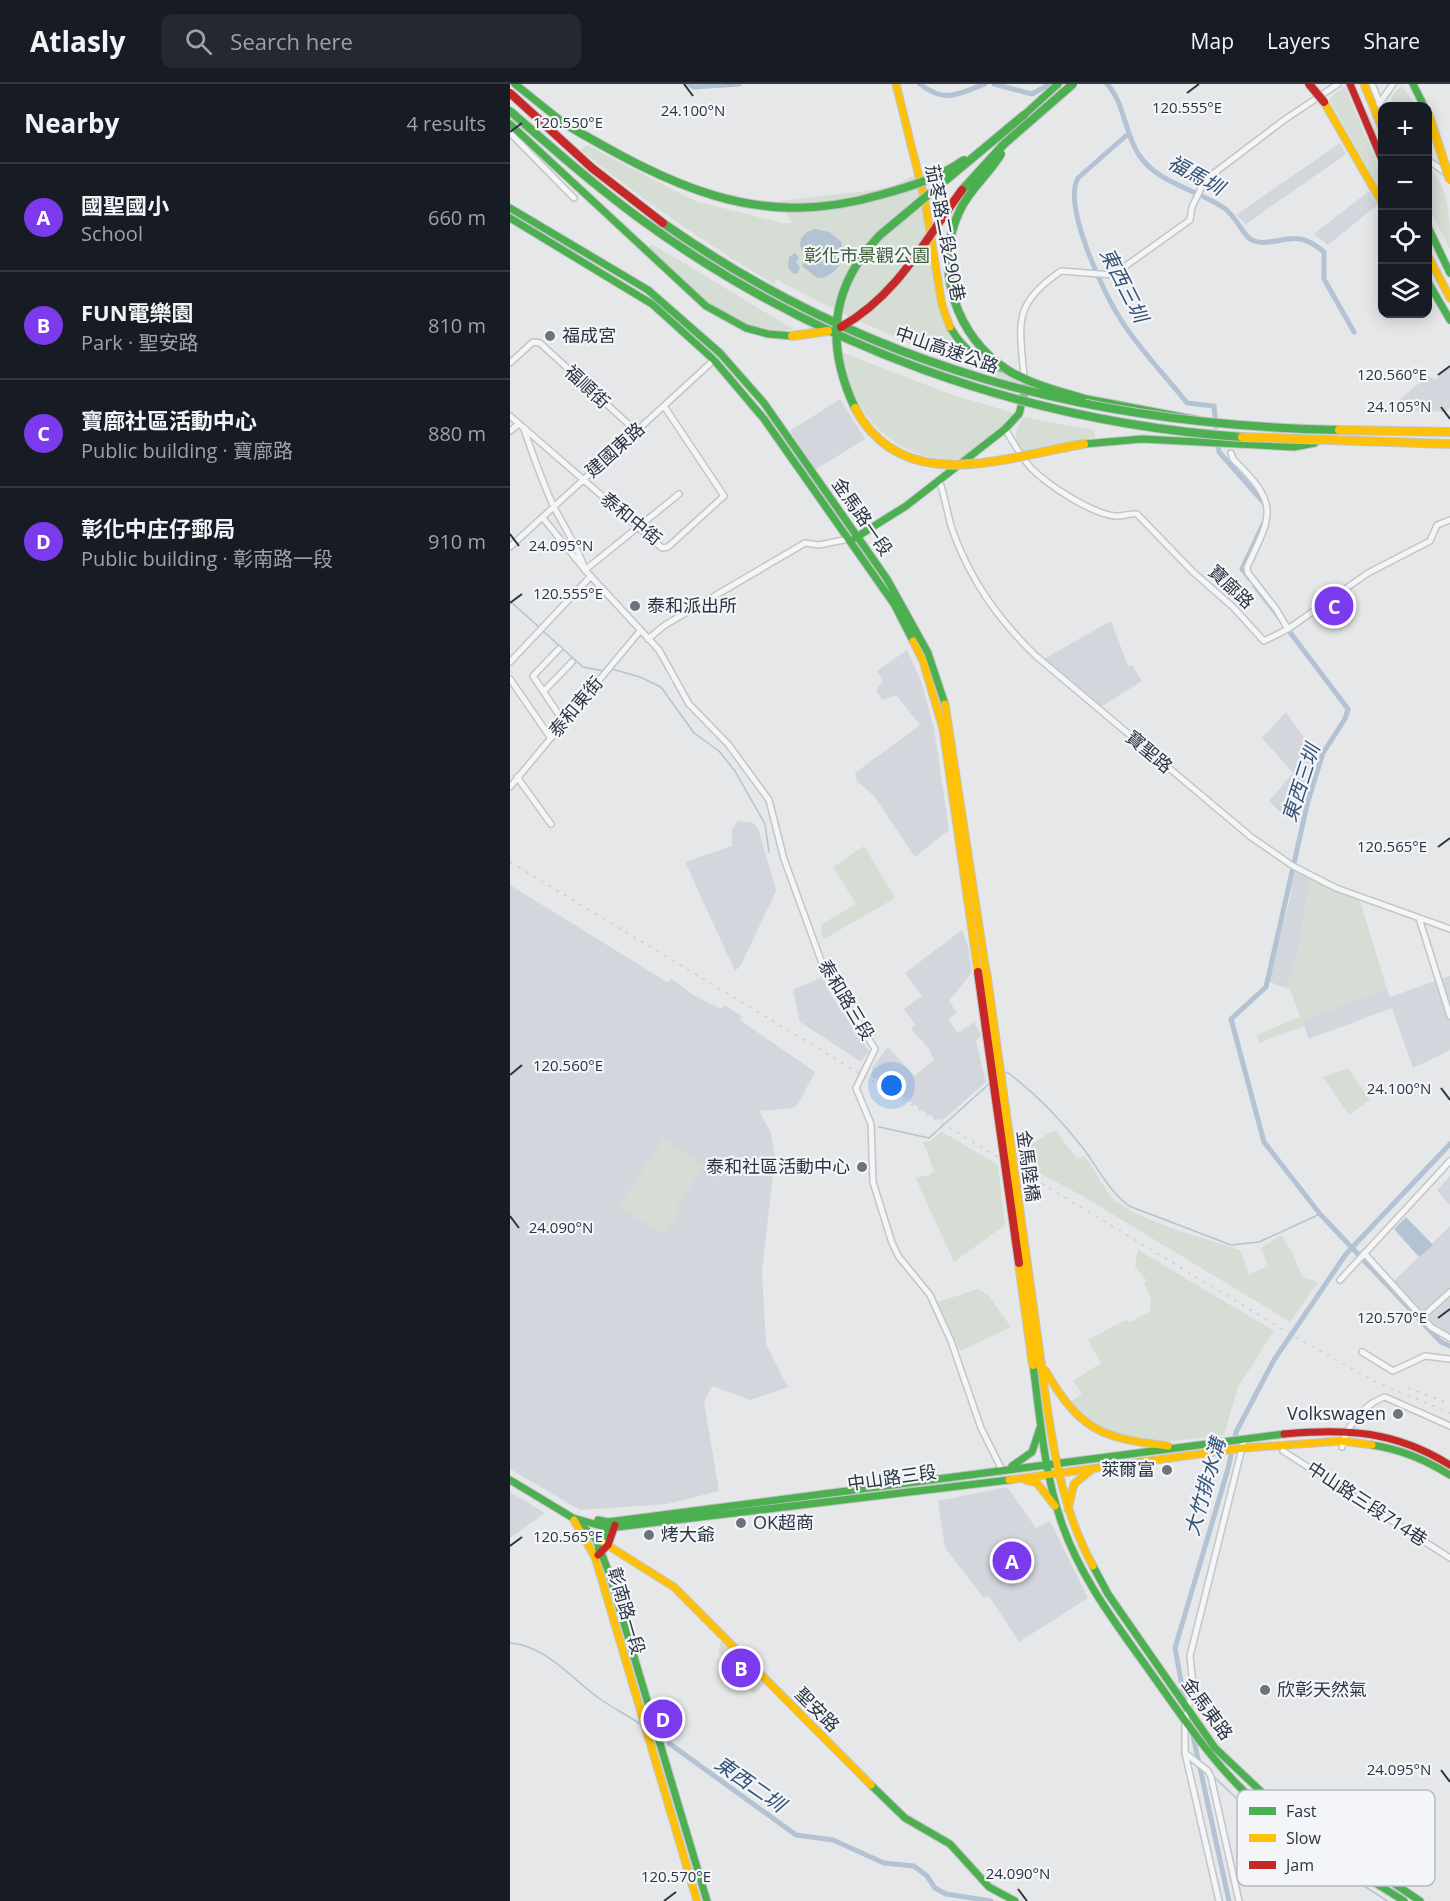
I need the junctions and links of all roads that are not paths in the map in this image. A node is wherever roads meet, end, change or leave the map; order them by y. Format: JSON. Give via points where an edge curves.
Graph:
{"nodes":[{"id":1,"x":515,"y":84,"type":"edge"},
{"id":2,"x":896,"y":84,"type":"edge"},
{"id":3,"x":1058,"y":84,"type":"edge"},
{"id":4,"x":1073,"y":84,"type":"edge"},
{"id":5,"x":1309,"y":84,"type":"edge"},
{"id":6,"x":1316,"y":84,"type":"edge"},
{"id":7,"x":1338,"y":84,"type":"edge"},
{"id":8,"x":1350,"y":84,"type":"edge"},
{"id":9,"x":1364,"y":84,"type":"edge"},
{"id":10,"x":1372,"y":84,"type":"edge"},
{"id":11,"x":1393,"y":84,"type":"edge"},
{"id":12,"x":1413,"y":84,"type":"edge"},
{"id":13,"x":510,"y":93,"type":"edge"},
{"id":14,"x":1322,"y":95,"type":"junction"},
{"id":15,"x":1379,"y":102,"type":"edge"},
{"id":16,"x":1383,"y":102,"type":"edge"},
{"id":17,"x":1423,"y":102,"type":"edge"},
{"id":18,"x":510,"y":111,"type":"edge"},
{"id":19,"x":1024,"y":115,"type":"junction"},
{"id":20,"x":1378,"y":116,"type":"edge"},
{"id":21,"x":510,"y":124,"type":"edge"},
{"id":22,"x":1432,"y":124,"type":"edge"},
{"id":23,"x":510,"y":133,"type":"edge"},
{"id":24,"x":1006,"y":145,"type":"junction"},
{"id":25,"x":1381,"y":156,"type":"edge"},
{"id":26,"x":1432,"y":163,"type":"edge"},
{"id":27,"x":1450,"y":178,"type":"edge"},
{"id":28,"x":1378,"y":194,"type":"edge"},
{"id":29,"x":574,"y":198,"type":"dead end"},
{"id":30,"x":510,"y":208,"type":"edge"},
{"id":31,"x":510,"y":218,"type":"edge"},
{"id":32,"x":1432,"y":235,"type":"edge"},
{"id":33,"x":1432,"y":264,"type":"edge"},
{"id":34,"x":952,"y":272,"type":"dead end"},
{"id":35,"x":1450,"y":273,"type":"edge"},
{"id":36,"x":1432,"y":289,"type":"edge"},
{"id":37,"x":1450,"y":298,"type":"edge"},
{"id":38,"x":1450,"y":320,"type":"edge"},
{"id":39,"x":720,"y":353,"type":"junction"},
{"id":40,"x":714,"y":360,"type":"junction"},
{"id":41,"x":510,"y":363,"type":"edge"},
{"id":42,"x":1011,"y":372,"type":"junction"},
{"id":43,"x":1026,"y":379,"type":"junction"},
{"id":44,"x":664,"y":406,"type":"junction"},
{"id":45,"x":510,"y":416,"type":"edge"},
{"id":46,"x":1211,"y":424,"type":"junction"},
{"id":47,"x":521,"y":425,"type":"junction"},
{"id":48,"x":1005,"y":429,"type":"junction"},
{"id":49,"x":510,"y":430,"type":"edge"},
{"id":50,"x":637,"y":432,"type":"junction"},
{"id":51,"x":1450,"y":432,"type":"edge"},
{"id":52,"x":1325,"y":442,"type":"junction"},
{"id":53,"x":1450,"y":444,"type":"edge"},
{"id":54,"x":1231,"y":453,"type":"dead end"},
{"id":55,"x":583,"y":480,"type":"junction"},
{"id":56,"x":939,"y":480,"type":"junction"},
{"id":57,"x":679,"y":494,"type":"dead end"},
{"id":58,"x":554,"y":507,"type":"junction"},
{"id":59,"x":543,"y":518,"type":"junction"},
{"id":60,"x":1450,"y":520,"type":"edge"},
{"id":61,"x":637,"y":526,"type":"junction"},
{"id":62,"x":854,"y":538,"type":"junction"},
{"id":63,"x":510,"y":547,"type":"edge"},
{"id":64,"x":585,"y":570,"type":"junction"},
{"id":65,"x":591,"y":576,"type":"junction"},
{"id":66,"x":1288,"y":630,"type":"junction"},
{"id":67,"x":640,"y":631,"type":"junction"},
{"id":68,"x":648,"y":639,"type":"junction"},
{"id":69,"x":559,"y":649,"type":"dead end"},
{"id":70,"x":510,"y":662,"type":"edge"},
{"id":71,"x":572,"y":662,"type":"dead end"},
{"id":72,"x":510,"y":679,"type":"edge"},
{"id":73,"x":544,"y":691,"type":"junction"},
{"id":74,"x":563,"y":721,"type":"junction"},
{"id":75,"x":550,"y":737,"type":"junction"},
{"id":76,"x":510,"y":774,"type":"edge"},
{"id":77,"x":517,"y":777,"type":"junction"},
{"id":78,"x":510,"y":787,"type":"edge"},
{"id":79,"x":551,"y":824,"type":"dead end"},
{"id":80,"x":1419,"y":918,"type":"junction"},
{"id":81,"x":1450,"y":929,"type":"edge"},
{"id":82,"x":982,"y":971,"type":"joint"},
{"id":83,"x":1450,"y":1016,"type":"edge"},
{"id":84,"x":1450,"y":1161,"type":"edge"},
{"id":85,"x":1365,"y":1253,"type":"junction"},
{"id":86,"x":1340,"y":1280,"type":"dead end"},
{"id":87,"x":1450,"y":1292,"type":"edge"},
{"id":88,"x":1422,"y":1317,"type":"junction"},
{"id":89,"x":1450,"y":1338,"type":"edge"},
{"id":90,"x":1362,"y":1352,"type":"dead end"},
{"id":91,"x":1450,"y":1359,"type":"edge"},
{"id":92,"x":1037,"y":1365,"type":"junction"},
{"id":93,"x":1041,"y":1418,"type":"junction"},
{"id":94,"x":1450,"y":1426,"type":"edge"},
{"id":95,"x":1348,"y":1431,"type":"junction"},
{"id":96,"x":1343,"y":1444,"type":"junction"},
{"id":97,"x":1243,"y":1445,"type":"junction"},
{"id":98,"x":1173,"y":1447,"type":"junction"},
{"id":99,"x":1283,"y":1451,"type":"dead end"},
{"id":100,"x":1450,"y":1465,"type":"edge"},
{"id":101,"x":1094,"y":1468,"type":"junction"},
{"id":102,"x":1052,"y":1469,"type":"junction"},
{"id":103,"x":1002,"y":1470,"type":"junction"},
{"id":104,"x":1450,"y":1475,"type":"edge"},
{"id":105,"x":1012,"y":1478,"type":"junction"},
{"id":106,"x":510,"y":1480,"type":"edge"},
{"id":107,"x":1003,"y":1480,"type":"junction"},
{"id":108,"x":1068,"y":1510,"type":"junction"},
{"id":109,"x":1059,"y":1511,"type":"junction"},
{"id":110,"x":573,"y":1518,"type":"junction"},
{"id":111,"x":612,"y":1525,"type":"junction"},
{"id":112,"x":600,"y":1547,"type":"junction"},
{"id":113,"x":1450,"y":1558,"type":"edge"},
{"id":114,"x":1187,"y":1708,"type":"junction"},
{"id":115,"x":1185,"y":1723,"type":"junction"},
{"id":116,"x":1185,"y":1753,"type":"junction"},
{"id":117,"x":1242,"y":1790,"type":"edge"},
{"id":118,"x":1259,"y":1790,"type":"edge"},
{"id":119,"x":1381,"y":1886,"type":"edge"},
{"id":120,"x":1398,"y":1886,"type":"edge"},
{"id":121,"x":697,"y":1901,"type":"edge"},
{"id":122,"x":707,"y":1901,"type":"edge"},
{"id":123,"x":1016,"y":1901,"type":"edge"},
{"id":124,"x":1219,"y":1901,"type":"edge"},
{"id":125,"x":1239,"y":1901,"type":"edge"},
{"id":126,"x":1404,"y":1901,"type":"edge"},
{"id":127,"x":1420,"y":1901,"type":"edge"}],
"edges":[{"from":1,"to":19,"type":"main road","bridge":true,"via":[[566,124],[631,162],[699,194],[759,208],[792,210],[851,205],[937,176]]},
{"from":2,"to":42,"type":"main road","name":"茄苳路二段290巷","via":[[929,217],[940,302],[972,358],[995,370]]},
{"from":3,"to":19,"type":"main road"},
{"from":4,"to":24,"type":"main road","bridge":true},
{"from":5,"to":28,"type":"main road","bridge":true,"via":[[1324,102]]},
{"from":6,"to":14,"type":"street"},
{"from":7,"to":14,"type":"street"},
{"from":8,"to":25,"type":"main road"},
{"from":9,"to":20,"type":"main road"},
{"from":10,"to":15,"type":"street"},
{"from":11,"to":16,"type":"street"},
{"from":12,"to":17,"type":"main road"},
{"from":13,"to":46,"type":"main road","name":"中山高速公路","bridge":true,"via":[[596,173],[682,237],[822,317],[936,364],[1073,404]]},
{"from":14,"to":43,"type":"street","via":[[1205,180],[1190,220],[1113,275],[1061,271],[1030,296],[1024,305],[1021,331]]},
{"from":18,"to":52,"type":"main road","name":"中山高速公路","bridge":true,"via":[[605,195],[704,264],[788,313],[901,363],[995,394],[1096,418],[1168,430]]},
{"from":19,"to":52,"type":"main road","bridge":true,"via":[[890,226],[852,271],[838,308],[835,345],[844,389],[863,420],[890,445],[936,465],[969,466],[1060,447],[1123,440],[1294,447]]},
{"from":21,"to":24,"type":"main road","bridge":true,"via":[[706,306],[737,325],[783,336],[838,328],[879,303],[967,184]]},
{"from":22,"to":27,"type":"main road","bridge":true},
{"from":23,"to":29,"type":"street"},
{"from":24,"to":46,"type":"main road","bridge":true,"via":[[963,204],[948,246],[951,293],[974,342],[994,362],[1031,382],[1083,398],[1183,415]]},
{"from":26,"to":27,"type":"street"},
{"from":30,"to":39,"type":"main road","name":"金馬路一段","via":[[648,290]]},
{"from":31,"to":40,"type":"main road","name":"金馬路一段","via":[[652,304]]},
{"from":32,"to":35,"type":"main road"},
{"from":33,"to":37,"type":"main road"},
{"from":34,"to":42,"type":"street","via":[[954,295],[974,337],[985,353]]},
{"from":36,"to":38,"type":"main road"},
{"from":39,"to":40,"type":"street","name":"建國東路"},
{"from":39,"to":62,"type":"main road","name":"金馬路一段","via":[[764,403]]},
{"from":40,"to":44,"type":"street","name":"建國東路"},
{"from":40,"to":62,"type":"main road","name":"金馬路一段"},
{"from":41,"to":50,"type":"street","name":"福順街","via":[[533,342],[540,344]]},
{"from":42,"to":43,"type":"main road","name":"茄苳路二段290巷"},
{"from":43,"to":48,"type":"main road","via":[[1019,414]]},
{"from":44,"to":50,"type":"street","name":"建國東路"},
{"from":44,"to":61,"type":"street","name":"泰和中街","via":[[724,496],[668,547],[662,548]]},
{"from":45,"to":47,"type":"street","name":"泰和中街"},
{"from":46,"to":51,"type":"main road","name":"中山高速公路","bridge":true},
{"from":47,"to":49,"type":"street"},
{"from":47,"to":55,"type":"street","name":"泰和中街"},
{"from":47,"to":58,"type":"street"},
{"from":48,"to":56,"type":"main road"},
{"from":48,"to":66,"type":"street","name":"寶廍路","via":[[1031,468],[1062,492],[1104,514],[1137,514],[1264,641]]},
{"from":50,"to":55,"type":"street","name":"建國東路"},
{"from":52,"to":53,"type":"main road","name":"中山高速公路","bridge":true},
{"from":54,"to":66,"type":"street","via":[[1263,494],[1269,516],[1246,567]]},
{"from":55,"to":58,"type":"street","name":"建國東路"},
{"from":55,"to":61,"type":"street","name":"泰和中街"},
{"from":56,"to":62,"type":"main road"},
{"from":56,"to":80,"type":"street","name":"寶聖路","via":[[957,543],[975,582],[993,609],[1036,656],[1262,846],[1336,888]]},
{"from":57,"to":61,"type":"street"},
{"from":58,"to":59,"type":"street","name":"建國東路"},
{"from":58,"to":64,"type":"street","via":[[579,550]]},
{"from":59,"to":63,"type":"street","name":"建國東路"},
{"from":59,"to":64,"type":"street"},
{"from":60,"to":66,"type":"street","name":"寶廍路","via":[[1437,525],[1430,541],[1337,592]]},
{"from":61,"to":64,"type":"street"},
{"from":62,"to":68,"type":"street","via":[[819,545],[805,543]]},
{"from":62,"to":82,"type":"main road","name":"金馬路一段","via":[[887,579],[915,627],[944,696],[956,751]]},
{"from":64,"to":65,"type":"street"},
{"from":65,"to":67,"type":"street"},
{"from":65,"to":70,"type":"street"},
{"from":67,"to":68,"type":"street"},
{"from":67,"to":74,"type":"street","name":"泰和東街"},
{"from":68,"to":103,"type":"street","name":"泰和路三段","via":[[659,650],[689,704],[728,744],[774,811],[784,859],[823,966],[875,1049],[856,1088],[871,1124],[873,1182],[885,1223],[898,1257],[930,1295],[951,1341],[981,1428]]},
{"from":69,"to":73,"type":"street","via":[[533,676]]},
{"from":71,"to":73,"type":"street"},
{"from":72,"to":75,"type":"street"},
{"from":73,"to":74,"type":"street"},
{"from":74,"to":75,"type":"street","name":"泰和東街"},
{"from":75,"to":77,"type":"street","name":"泰和東街"},
{"from":76,"to":77,"type":"street"},
{"from":77,"to":78,"type":"street","name":"泰和東街"},
{"from":77,"to":79,"type":"street"},
{"from":80,"to":81,"type":"street","name":"寶聖路"},
{"from":80,"to":83,"type":"street"},
{"from":82,"to":92,"type":"main road","name":"金馬陸橋","bridge":true},
{"from":84,"to":85,"type":"street"},
{"from":85,"to":86,"type":"street"},
{"from":85,"to":88,"type":"street"},
{"from":87,"to":88,"type":"street"},
{"from":88,"to":89,"type":"street"},
{"from":90,"to":91,"type":"street","via":[[1393,1371],[1425,1356]]},
{"from":92,"to":93,"type":"main road"},
{"from":92,"to":98,"type":"main road","via":[[1064,1405],[1083,1424],[1116,1439]]},
{"from":92,"to":102,"type":"main road"},
{"from":93,"to":102,"type":"main road"},
{"from":93,"to":103,"type":"main road","via":[[1032,1454],[1024,1462]]},
{"from":94,"to":95,"type":"street","via":[[1385,1397],[1378,1399]]},
{"from":95,"to":96,"type":"street"},
{"from":95,"to":97,"type":"main road"},
{"from":95,"to":100,"type":"main road","via":[[1408,1443]]},
{"from":96,"to":97,"type":"main road"},
{"from":96,"to":104,"type":"main road","via":[[1387,1447],[1429,1462]]},
{"from":97,"to":98,"type":"main road","name":"中山路三段"},
{"from":97,"to":101,"type":"main road","name":"中山路三段"},
{"from":97,"to":114,"type":"street","via":[[1190,1656],[1193,1686]]},
{"from":98,"to":102,"type":"main road","name":"中山路三段"},
{"from":99,"to":113,"type":"street","name":"中山路三段714巷"},
{"from":101,"to":102,"type":"main road","name":"中山路三段"},
{"from":101,"to":108,"type":"main road","via":[[1074,1484]]},
{"from":102,"to":103,"type":"main road","name":"中山路三段"},
{"from":102,"to":105,"type":"main road","name":"中山路三段"},
{"from":102,"to":108,"type":"main road","name":"金馬東路"},
{"from":102,"to":109,"type":"main road","name":"金馬東路"},
{"from":103,"to":107,"type":"street","name":"泰和路三段"},
{"from":103,"to":111,"type":"main road","name":"中山路三段"},
{"from":105,"to":107,"type":"main road","name":"中山路三段"},
{"from":105,"to":109,"type":"main road","via":[[1037,1484]]},
{"from":106,"to":110,"type":"main road","name":"中山路三段"},
{"from":107,"to":111,"type":"main road","name":"中山路三段"},
{"from":108,"to":114,"type":"main road","name":"金馬東路","via":[[1092,1569]]},
{"from":109,"to":115,"type":"main road","name":"金馬東路","via":[[1086,1576]]},
{"from":110,"to":111,"type":"main road","name":"中山路三段"},
{"from":110,"to":112,"type":"main road"},
{"from":110,"to":112,"type":"main road","name":"彰南路一段"},
{"from":111,"to":112,"type":"main road"},
{"from":112,"to":121,"type":"main road","name":"彰南路一段"},
{"from":112,"to":122,"type":"main road","name":"彰南路一段"},
{"from":112,"to":123,"type":"main road","name":"聖安路","via":[[674,1587],[886,1801],[905,1818],[950,1844],[989,1887]]},
{"from":114,"to":115,"type":"street"},
{"from":114,"to":118,"type":"main road","name":"金馬東路","via":[[1215,1748]]},
{"from":115,"to":116,"type":"street"},
{"from":115,"to":117,"type":"main road","name":"金馬東路"},
{"from":116,"to":124,"type":"street"},
{"from":116,"to":125,"type":"street","via":[[1211,1777]]},
{"from":119,"to":126,"type":"main road","name":"金馬東路"},
{"from":120,"to":127,"type":"main road","name":"金馬東路"}]}
